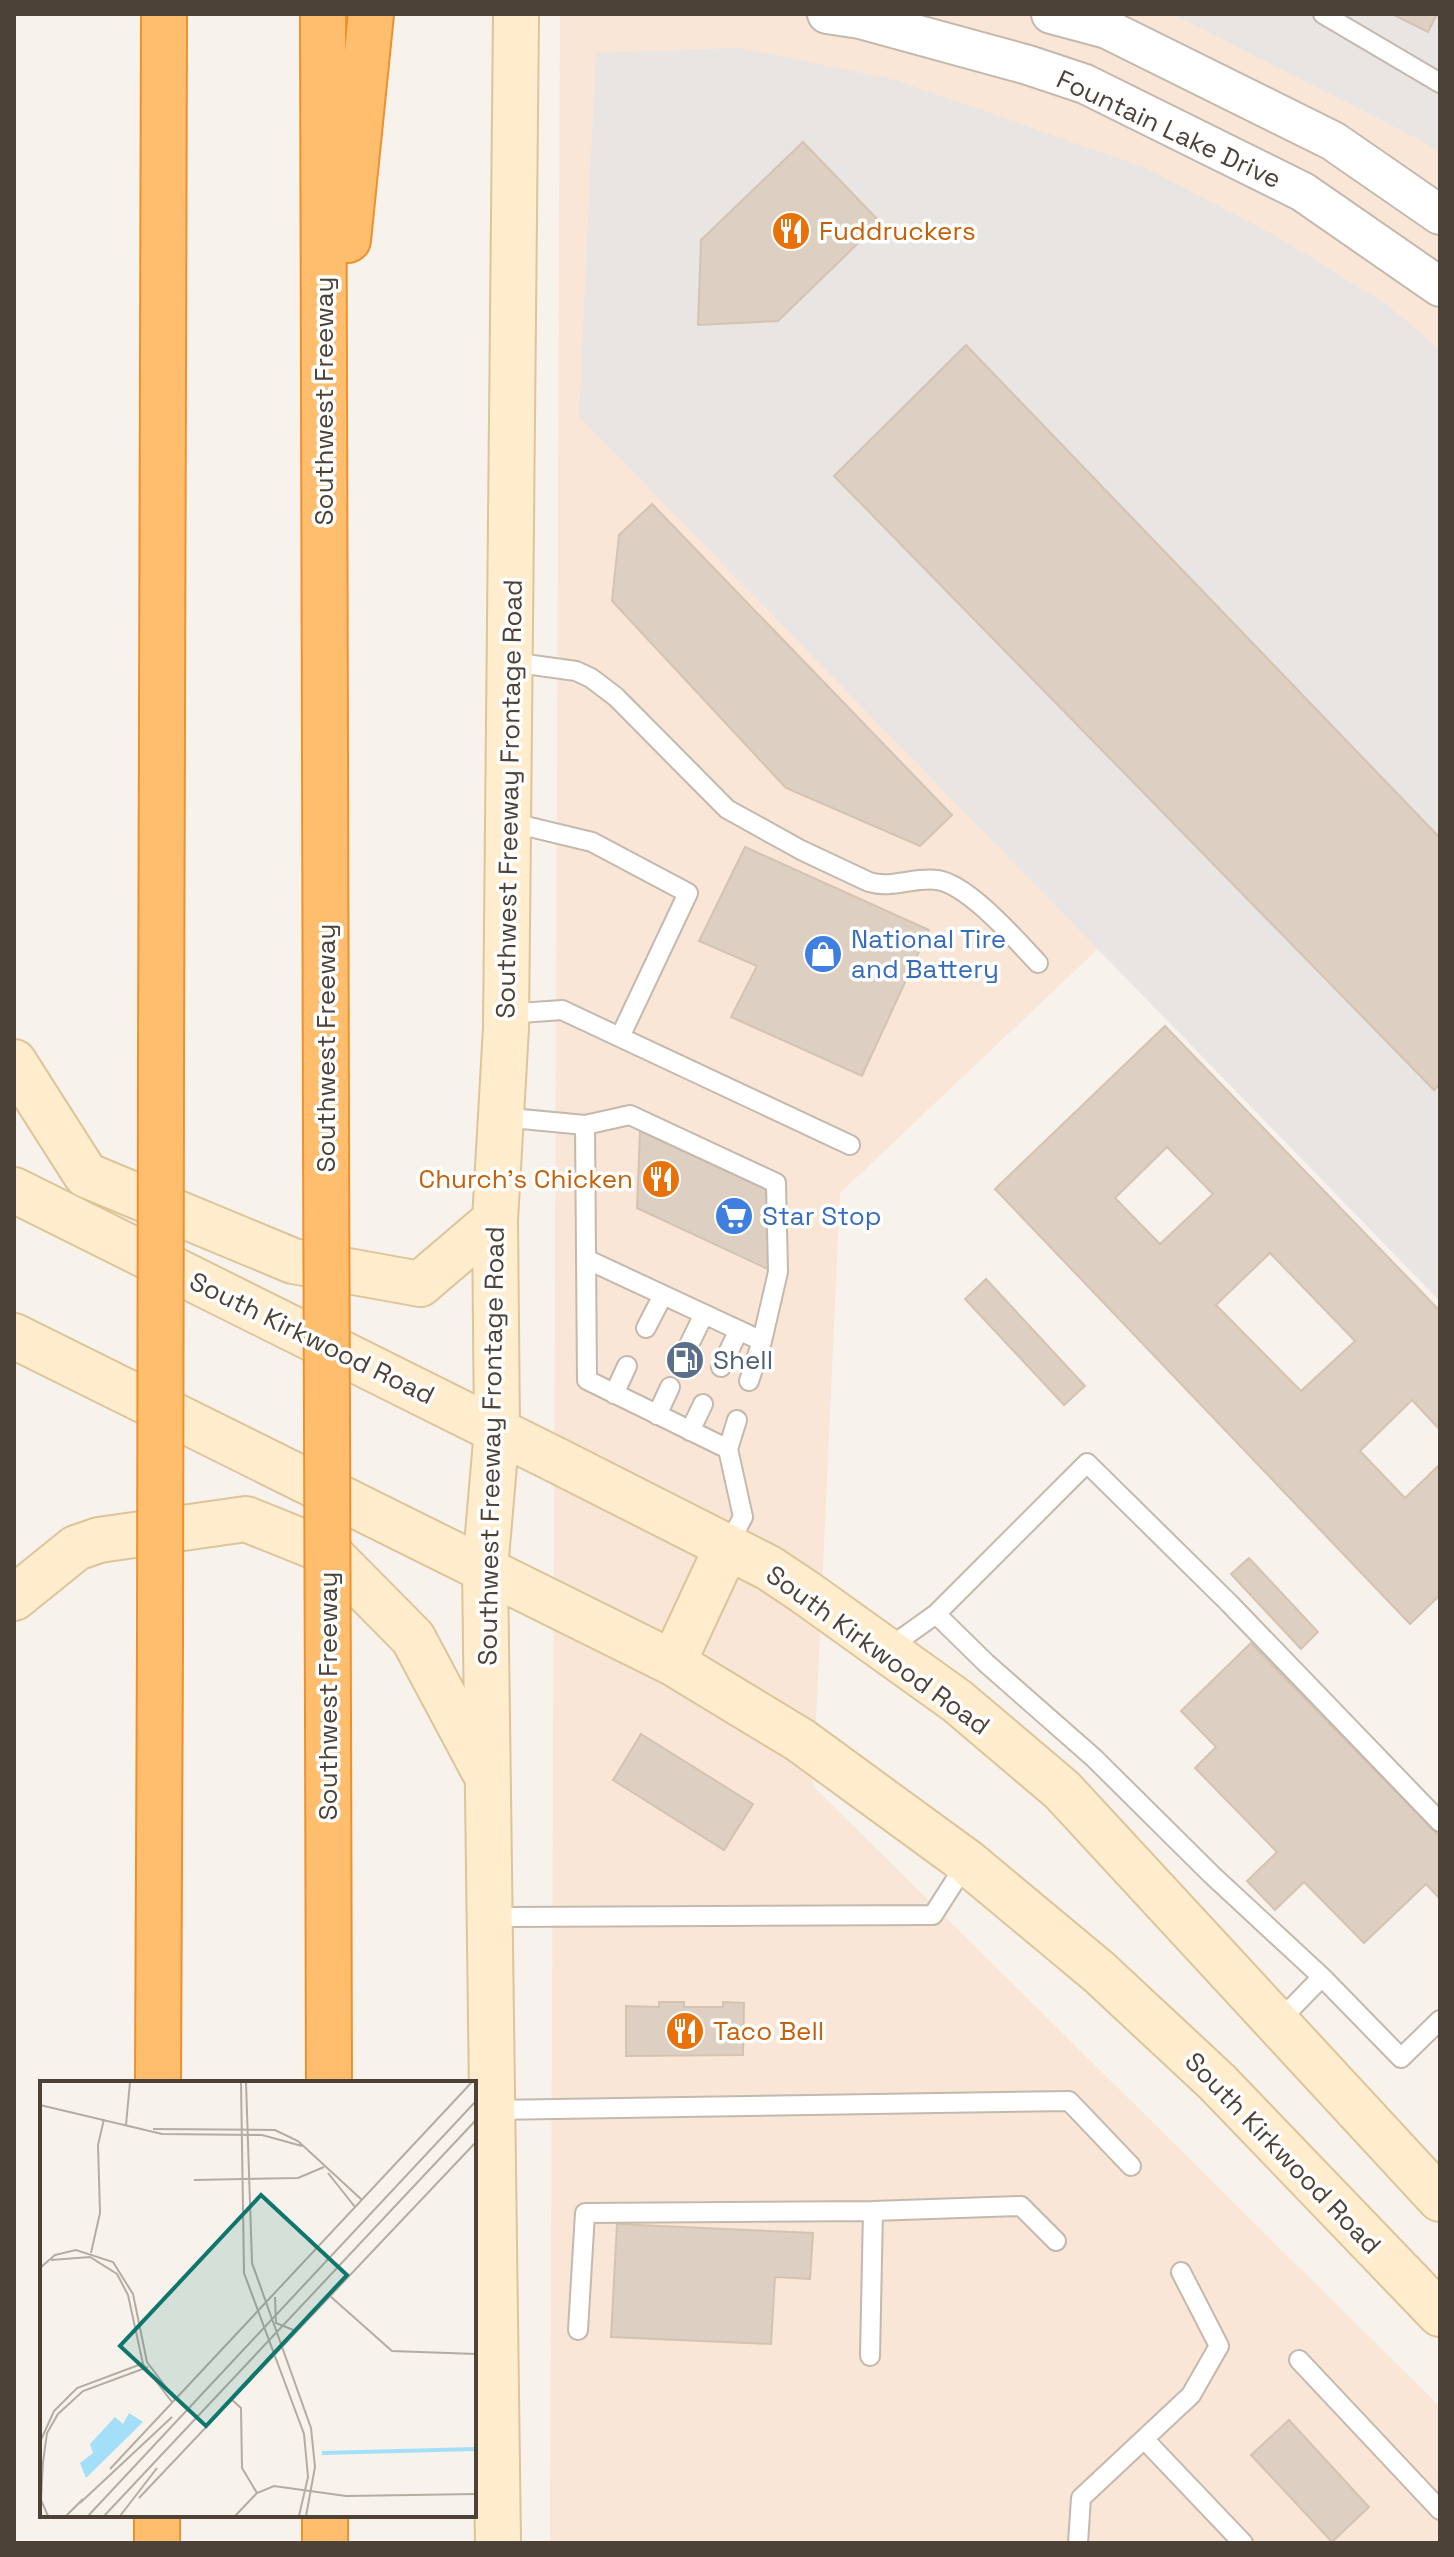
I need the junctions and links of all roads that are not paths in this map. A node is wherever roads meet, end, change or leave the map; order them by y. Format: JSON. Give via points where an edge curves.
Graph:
{"nodes":[{"id":1,"x":164,"y":14,"type":"edge"},
{"id":2,"x":323,"y":14,"type":"edge"},
{"id":3,"x":371,"y":14,"type":"edge"},
{"id":4,"x":516,"y":14,"type":"edge"},
{"id":5,"x":827,"y":14,"type":"edge"},
{"id":6,"x":1049,"y":14,"type":"edge"},
{"id":7,"x":1323,"y":14,"type":"edge"},
{"id":8,"x":1110,"y":21,"type":"edge"},
{"id":9,"x":1028,"y":65,"type":"junction"},
{"id":10,"x":1440,"y":83,"type":"edge"},
{"id":11,"x":1085,"y":84,"type":"junction"},
{"id":12,"x":1440,"y":215,"type":"edge"},
{"id":13,"x":1440,"y":287,"type":"edge"},
{"id":14,"x":324,"y":478,"type":"junction"},
{"id":15,"x":511,"y":662,"type":"junction"},
{"id":16,"x":509,"y":822,"type":"junction"},
{"id":17,"x":1038,"y":963,"type":"dead end"},
{"id":18,"x":506,"y":1014,"type":"junction"},
{"id":19,"x":620,"y":1037,"type":"junction"},
{"id":20,"x":14,"y":1062,"type":"edge"},
{"id":21,"x":501,"y":1117,"type":"junction"},
{"id":22,"x":585,"y":1125,"type":"junction"},
{"id":23,"x":850,"y":1145,"type":"dead end"},
{"id":24,"x":14,"y":1189,"type":"edge"},
{"id":25,"x":495,"y":1220,"type":"junction"},
{"id":26,"x":586,"y":1259,"type":"junction"},
{"id":27,"x":663,"y":1295,"type":"junction"},
{"id":28,"x":704,"y":1314,"type":"junction"},
{"id":29,"x":646,"y":1328,"type":"dead end"},
{"id":30,"x":739,"y":1330,"type":"junction"},
{"id":31,"x":14,"y":1336,"type":"edge"},
{"id":32,"x":762,"y":1341,"type":"junction"},
{"id":33,"x":687,"y":1349,"type":"dead end"},
{"id":34,"x":627,"y":1366,"type":"dead end"},
{"id":35,"x":721,"y":1367,"type":"dead end"},
{"id":36,"x":749,"y":1381,"type":"dead end"},
{"id":37,"x":670,"y":1387,"type":"dead end"},
{"id":38,"x":614,"y":1394,"type":"junction"},
{"id":39,"x":703,"y":1404,"type":"dead end"},
{"id":40,"x":657,"y":1415,"type":"junction"},
{"id":41,"x":737,"y":1420,"type":"dead end"},
{"id":42,"x":497,"y":1430,"type":"junction"},
{"id":43,"x":690,"y":1431,"type":"junction"},
{"id":44,"x":728,"y":1449,"type":"junction"},
{"id":45,"x":727,"y":1547,"type":"junction"},
{"id":46,"x":485,"y":1569,"type":"junction"},
{"id":47,"x":14,"y":1598,"type":"edge"},
{"id":48,"x":936,"y":1614,"type":"junction"},
{"id":49,"x":885,"y":1650,"type":"junction"},
{"id":50,"x":673,"y":1663,"type":"junction"},
{"id":51,"x":487,"y":1777,"type":"junction"},
{"id":52,"x":1440,"y":1822,"type":"edge"},
{"id":53,"x":967,"y":1862,"type":"junction"},
{"id":54,"x":489,"y":1917,"type":"junction"},
{"id":55,"x":1322,"y":1977,"type":"junction"},
{"id":56,"x":1440,"y":2020,"type":"edge"},
{"id":57,"x":1277,"y":2023,"type":"junction"},
{"id":58,"x":158,"y":2081,"type":"edge"},
{"id":59,"x":329,"y":2081,"type":"edge"},
{"id":60,"x":492,"y":2110,"type":"junction"},
{"id":61,"x":1131,"y":2166,"type":"dead end"},
{"id":62,"x":1440,"y":2199,"type":"edge"},
{"id":63,"x":873,"y":2211,"type":"junction"},
{"id":64,"x":1056,"y":2241,"type":"dead end"},
{"id":65,"x":1181,"y":2272,"type":"dead end"},
{"id":66,"x":1440,"y":2314,"type":"edge"},
{"id":67,"x":578,"y":2330,"type":"dead end"},
{"id":68,"x":870,"y":2356,"type":"dead end"},
{"id":69,"x":1299,"y":2360,"type":"dead end"},
{"id":70,"x":1144,"y":2439,"type":"junction"},
{"id":71,"x":1440,"y":2510,"type":"edge"},
{"id":72,"x":157,"y":2517,"type":"edge"},
{"id":73,"x":325,"y":2517,"type":"edge"},
{"id":74,"x":157,"y":2543,"type":"edge"},
{"id":75,"x":325,"y":2543,"type":"edge"},
{"id":76,"x":498,"y":2543,"type":"edge"},
{"id":77,"x":1078,"y":2543,"type":"edge"},
{"id":78,"x":1243,"y":2543,"type":"edge"}],
"edges":[{"from":1,"to":58,"type":"highway","bridge":true},
{"from":2,"to":14,"type":"highway","name":"Southwest Freeway"},
{"from":3,"to":14,"type":"highway"},
{"from":4,"to":15,"type":"main road","name":"Southwest Freeway Frontage Road"},
{"from":5,"to":9,"type":"street","name":"Fountain Lake Drive"},
{"from":6,"to":8,"type":"street"},
{"from":6,"to":9,"type":"street"},
{"from":7,"to":10,"type":"lane"},
{"from":8,"to":11,"type":"street"},
{"from":8,"to":12,"type":"street","via":[[1333,141]]},
{"from":9,"to":11,"type":"street","name":"Fountain Lake Drive"},
{"from":11,"to":13,"type":"street","name":"Fountain Lake Drive","via":[[1303,192]]},
{"from":14,"to":59,"type":"highway","name":"Southwest Freeway","bridge":true},
{"from":15,"to":16,"type":"main road","name":"Southwest Freeway Frontage Road"},
{"from":15,"to":17,"type":"lane","via":[[591,678],[727,809],[801,850],[879,885],[936,880],[953,884]]},
{"from":16,"to":18,"type":"main road","name":"Southwest Freeway Frontage Road"},
{"from":16,"to":19,"type":"lane","via":[[592,842],[688,893]]},
{"from":18,"to":19,"type":"lane","via":[[562,1010]]},
{"from":18,"to":21,"type":"main road","name":"Southwest Freeway Frontage Road"},
{"from":19,"to":23,"type":"lane"},
{"from":20,"to":25,"type":"main road","via":[[86,1175],[293,1261],[420,1284]]},
{"from":21,"to":22,"type":"lane"},
{"from":21,"to":25,"type":"main road","name":"Southwest Freeway Frontage Road"},
{"from":22,"to":26,"type":"lane"},
{"from":22,"to":32,"type":"lane","via":[[630,1115],[776,1183],[778,1272]]},
{"from":24,"to":42,"type":"main road","name":"South Kirkwood Road"},
{"from":25,"to":42,"type":"main road","name":"Southwest Freeway Frontage Road"},
{"from":26,"to":27,"type":"lane"},
{"from":26,"to":38,"type":"lane","via":[[587,1380]]},
{"from":27,"to":28,"type":"lane"},
{"from":27,"to":29,"type":"lane"},
{"from":28,"to":30,"type":"lane"},
{"from":28,"to":33,"type":"lane"},
{"from":30,"to":32,"type":"lane"},
{"from":30,"to":35,"type":"lane"},
{"from":31,"to":46,"type":"main road","name":"South Kirkwood Road"},
{"from":32,"to":36,"type":"lane"},
{"from":34,"to":38,"type":"lane"},
{"from":37,"to":40,"type":"lane"},
{"from":38,"to":40,"type":"lane"},
{"from":39,"to":43,"type":"lane"},
{"from":40,"to":43,"type":"lane"},
{"from":41,"to":44,"type":"lane"},
{"from":42,"to":45,"type":"main road","name":"South Kirkwood Road"},
{"from":42,"to":46,"type":"main road","name":"Southwest Freeway Frontage Road"},
{"from":43,"to":44,"type":"lane"},
{"from":44,"to":45,"type":"lane","via":[[743,1517]]},
{"from":45,"to":49,"type":"main road","name":"South Kirkwood Road","via":[[769,1568]]},
{"from":45,"to":50,"type":"main road"},
{"from":46,"to":50,"type":"main road","name":"South Kirkwood Road"},
{"from":46,"to":51,"type":"main road","name":"Southwest Freeway Frontage Road"},
{"from":47,"to":51,"type":"main road","via":[[76,1548],[99,1540],[246,1519],[328,1552],[413,1638]]},
{"from":48,"to":49,"type":"lane"},
{"from":48,"to":52,"type":"lane","via":[[1087,1463]]},
{"from":48,"to":55,"type":"lane"},
{"from":49,"to":57,"type":"main road","name":"South Kirkwood Road","via":[[957,1701],[1062,1790]]},
{"from":50,"to":53,"type":"main road","name":"South Kirkwood Road","via":[[800,1740]]},
{"from":51,"to":54,"type":"main road","name":"Southwest Freeway Frontage Road"},
{"from":53,"to":54,"type":"lane","via":[[933,1915]]},
{"from":53,"to":66,"type":"main road","name":"South Kirkwood Road","via":[[1099,1972],[1217,2082]]},
{"from":54,"to":60,"type":"main road","name":"Southwest Freeway Frontage Road"},
{"from":55,"to":56,"type":"lane","via":[[1401,2058]]},
{"from":55,"to":57,"type":"lane"},
{"from":57,"to":62,"type":"main road","name":"South Kirkwood Road"},
{"from":60,"to":61,"type":"lane","via":[[1069,2101]]},
{"from":60,"to":76,"type":"main road","name":"Southwest Freeway Frontage Road"},
{"from":63,"to":64,"type":"lane","via":[[1021,2206]]},
{"from":63,"to":67,"type":"lane","via":[[585,2213]]},
{"from":63,"to":68,"type":"lane"},
{"from":65,"to":70,"type":"lane","via":[[1219,2346],[1191,2395]]},
{"from":69,"to":71,"type":"lane"},
{"from":70,"to":77,"type":"lane","via":[[1081,2498]]},
{"from":70,"to":78,"type":"lane"},
{"from":72,"to":74,"type":"highway"},
{"from":73,"to":75,"type":"highway"}]}
